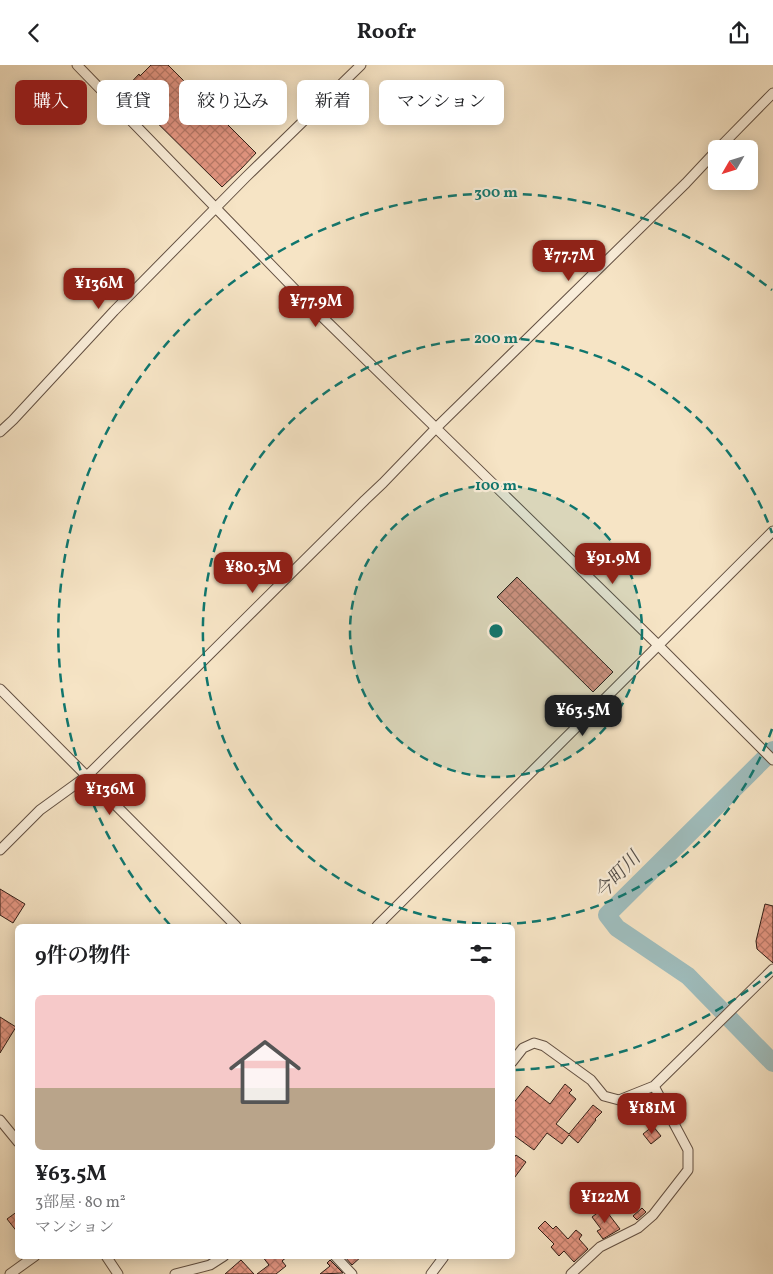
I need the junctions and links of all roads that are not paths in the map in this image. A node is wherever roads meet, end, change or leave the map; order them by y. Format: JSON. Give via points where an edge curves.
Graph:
{"nodes":[{"id":1,"x":77,"y":65,"type":"edge"},
{"id":2,"x":361,"y":65,"type":"edge"},
{"id":3,"x":773,"y":93,"type":"edge"},
{"id":4,"x":727,"y":140,"type":"edge"},
{"id":5,"x":708,"y":160,"type":"edge"},
{"id":6,"x":216,"y":207,"type":"junction"},
{"id":7,"x":436,"y":428,"type":"junction"},
{"id":8,"x":0,"y":432,"type":"edge"},
{"id":9,"x":773,"y":531,"type":"edge"},
{"id":10,"x":658,"y":645,"type":"junction"},
{"id":11,"x":0,"y":689,"type":"edge"},
{"id":12,"x":773,"y":760,"type":"edge"},
{"id":13,"x":87,"y":776,"type":"junction"},
{"id":14,"x":0,"y":850,"type":"edge"},
{"id":15,"x":234,"y":924,"type":"edge"},
{"id":16,"x":379,"y":924,"type":"edge"},
{"id":17,"x":773,"y":969,"type":"edge"},
{"id":18,"x":515,"y":1058,"type":"edge"},
{"id":19,"x":654,"y":1086,"type":"junction"},
{"id":20,"x":0,"y":1120,"type":"edge"},
{"id":21,"x":15,"y":1138,"type":"edge"},
{"id":22,"x":31,"y":1259,"type":"edge"},
{"id":23,"x":108,"y":1259,"type":"edge"},
{"id":24,"x":219,"y":1259,"type":"edge"},
{"id":25,"x":338,"y":1259,"type":"edge"},
{"id":26,"x":442,"y":1259,"type":"edge"},
{"id":27,"x":10,"y":1274,"type":"edge"},
{"id":28,"x":118,"y":1274,"type":"edge"},
{"id":29,"x":175,"y":1274,"type":"edge"},
{"id":30,"x":352,"y":1274,"type":"edge"},
{"id":31,"x":431,"y":1274,"type":"edge"},
{"id":32,"x":571,"y":1274,"type":"edge"}],
"edges":[{"from":1,"to":6,"type":"street"},
{"from":2,"to":6,"type":"street"},
{"from":3,"to":4,"type":"street"},
{"from":5,"to":7,"type":"street"},
{"from":6,"to":7,"type":"street","via":[[310,305]]},
{"from":6,"to":8,"type":"street"},
{"from":7,"to":10,"type":"street"},
{"from":7,"to":13,"type":"street"},
{"from":9,"to":10,"type":"street"},
{"from":10,"to":12,"type":"street"},
{"from":10,"to":16,"type":"street"},
{"from":11,"to":13,"type":"street"},
{"from":13,"to":14,"type":"street","via":[[40,810]]},
{"from":13,"to":15,"type":"street"},
{"from":17,"to":19,"type":"street"},
{"from":18,"to":19,"type":"street","via":[[523,1048],[534,1043],[544,1046],[591,1081],[604,1096],[620,1100]]},
{"from":19,"to":32,"type":"street","via":[[688,1150],[688,1170],[653,1215],[638,1228],[600,1247]]},
{"from":20,"to":21,"type":"street"},
{"from":22,"to":27,"type":"street"},
{"from":23,"to":28,"type":"street"},
{"from":24,"to":29,"type":"street","via":[[210,1265]]},
{"from":25,"to":30,"type":"street"},
{"from":26,"to":31,"type":"street"}]}
